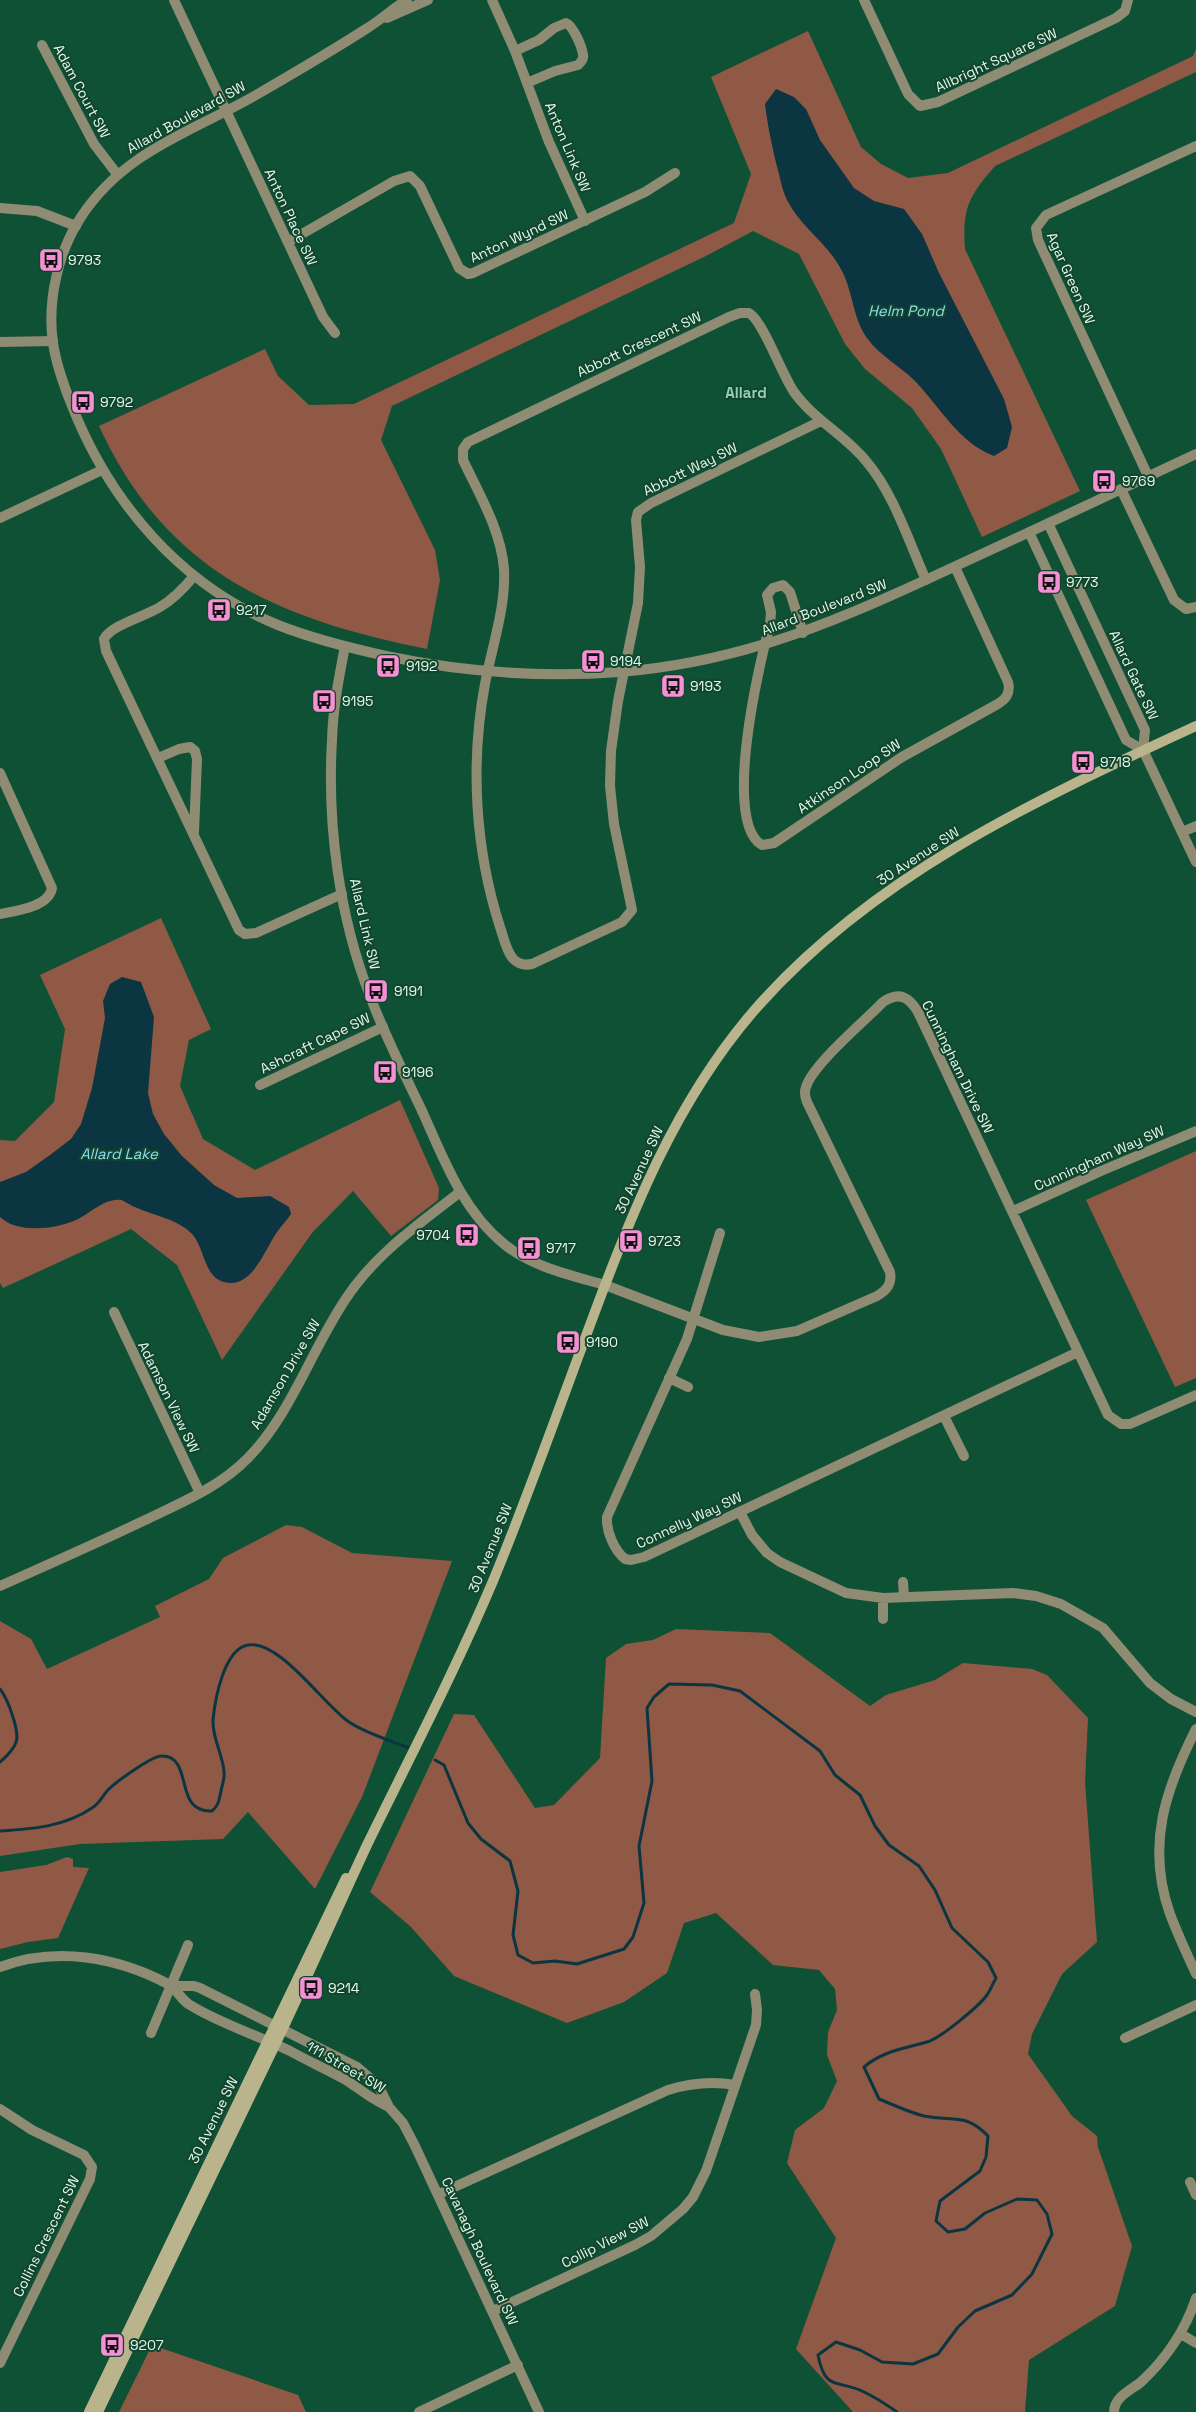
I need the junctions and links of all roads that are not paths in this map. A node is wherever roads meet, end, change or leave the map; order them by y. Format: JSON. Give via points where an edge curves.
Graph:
{"nodes":[{"id":1,"x":174,"y":0,"type":"edge"},
{"id":2,"x":407,"y":0,"type":"edge"},
{"id":3,"x":428,"y":0,"type":"edge"},
{"id":4,"x":492,"y":0,"type":"edge"},
{"id":5,"x":864,"y":0,"type":"edge"},
{"id":6,"x":1128,"y":0,"type":"edge"},
{"id":7,"x":373,"y":25,"type":"junction"},
{"id":8,"x":42,"y":45,"type":"dead end"},
{"id":9,"x":515,"y":51,"type":"junction"},
{"id":10,"x":527,"y":84,"type":"junction"},
{"id":11,"x":226,"y":111,"type":"junction"},
{"id":12,"x":1196,"y":146,"type":"edge"},
{"id":13,"x":675,"y":173,"type":"dead end"},
{"id":14,"x":117,"y":174,"type":"junction"},
{"id":15,"x":0,"y":208,"type":"edge"},
{"id":16,"x":585,"y":221,"type":"junction"},
{"id":17,"x":76,"y":226,"type":"junction"},
{"id":18,"x":288,"y":242,"type":"junction"},
{"id":19,"x":335,"y":333,"type":"dead end"},
{"id":20,"x":53,"y":341,"type":"junction"},
{"id":21,"x":0,"y":342,"type":"edge"},
{"id":22,"x":821,"y":422,"type":"junction"},
{"id":23,"x":1196,"y":454,"type":"edge"},
{"id":24,"x":102,"y":470,"type":"junction"},
{"id":25,"x":1148,"y":476,"type":"junction"},
{"id":26,"x":1121,"y":489,"type":"junction"},
{"id":27,"x":0,"y":518,"type":"edge"},
{"id":28,"x":1048,"y":523,"type":"junction"},
{"id":29,"x":1029,"y":532,"type":"junction"},
{"id":30,"x":955,"y":567,"type":"junction"},
{"id":31,"x":194,"y":576,"type":"junction"},
{"id":32,"x":926,"y":580,"type":"junction"},
{"id":33,"x":1196,"y":607,"type":"edge"},
{"id":34,"x":803,"y":633,"type":"junction"},
{"id":35,"x":345,"y":646,"type":"junction"},
{"id":36,"x":765,"y":646,"type":"junction"},
{"id":37,"x":487,"y":672,"type":"junction"},
{"id":38,"x":624,"y":672,"type":"junction"},
{"id":39,"x":1196,"y":726,"type":"edge"},
{"id":40,"x":1143,"y":750,"type":"junction"},
{"id":41,"x":158,"y":758,"type":"junction"},
{"id":42,"x":0,"y":774,"type":"edge"},
{"id":43,"x":1196,"y":826,"type":"edge"},
{"id":44,"x":1182,"y":832,"type":"junction"},
{"id":45,"x":194,"y":835,"type":"junction"},
{"id":46,"x":1196,"y":862,"type":"edge"},
{"id":47,"x":342,"y":894,"type":"junction"},
{"id":48,"x":0,"y":914,"type":"edge"},
{"id":49,"x":382,"y":1026,"type":"junction"},
{"id":50,"x":260,"y":1085,"type":"dead end"},
{"id":51,"x":1196,"y":1131,"type":"edge"},
{"id":52,"x":460,"y":1192,"type":"junction"},
{"id":53,"x":1013,"y":1211,"type":"junction"},
{"id":54,"x":720,"y":1233,"type":"dead end"},
{"id":55,"x":605,"y":1285,"type":"junction"},
{"id":56,"x":114,"y":1312,"type":"dead end"},
{"id":57,"x":692,"y":1318,"type":"junction"},
{"id":58,"x":1078,"y":1352,"type":"junction"},
{"id":59,"x":669,"y":1378,"type":"junction"},
{"id":60,"x":688,"y":1387,"type":"dead end"},
{"id":61,"x":1196,"y":1395,"type":"edge"},
{"id":62,"x":944,"y":1416,"type":"junction"},
{"id":63,"x":964,"y":1456,"type":"dead end"},
{"id":64,"x":200,"y":1493,"type":"junction"},
{"id":65,"x":740,"y":1512,"type":"junction"},
{"id":66,"x":903,"y":1582,"type":"dead end"},
{"id":67,"x":0,"y":1586,"type":"edge"},
{"id":68,"x":904,"y":1597,"type":"junction"},
{"id":69,"x":883,"y":1598,"type":"junction"},
{"id":70,"x":883,"y":1618,"type":"dead end"},
{"id":71,"x":1196,"y":1712,"type":"edge"},
{"id":72,"x":1196,"y":1729,"type":"edge"},
{"id":73,"x":188,"y":1945,"type":"dead end"},
{"id":74,"x":0,"y":1967,"type":"edge"},
{"id":75,"x":1196,"y":1974,"type":"edge"},
{"id":76,"x":171,"y":1986,"type":"junction"},
{"id":77,"x":755,"y":1994,"type":"dead end"},
{"id":78,"x":1196,"y":2005,"type":"edge"},
{"id":79,"x":279,"y":2027,"type":"junction"},
{"id":80,"x":151,"y":2033,"type":"dead end"},
{"id":81,"x":1125,"y":2038,"type":"dead end"},
{"id":82,"x":272,"y":2043,"type":"junction"},
{"id":83,"x":735,"y":2085,"type":"junction"},
{"id":84,"x":389,"y":2107,"type":"junction"},
{"id":85,"x":0,"y":2109,"type":"edge"},
{"id":86,"x":1190,"y":2182,"type":"dead end"},
{"id":87,"x":439,"y":2194,"type":"junction"},
{"id":88,"x":1196,"y":2194,"type":"edge"},
{"id":89,"x":1196,"y":2298,"type":"edge"},
{"id":90,"x":493,"y":2312,"type":"junction"},
{"id":91,"x":1181,"y":2334,"type":"junction"},
{"id":92,"x":1196,"y":2342,"type":"edge"},
{"id":93,"x":0,"y":2363,"type":"edge"},
{"id":94,"x":518,"y":2365,"type":"junction"},
{"id":95,"x":89,"y":2412,"type":"edge"},
{"id":96,"x":98,"y":2412,"type":"edge"},
{"id":97,"x":419,"y":2412,"type":"edge"},
{"id":98,"x":539,"y":2412,"type":"edge"},
{"id":99,"x":1114,"y":2412,"type":"edge"}],
"edges":[{"from":1,"to":11,"type":"street","name":"Anton Place SW"},
{"from":2,"to":7,"type":"street","name":"Allard Boulevard SW"},
{"from":3,"to":7,"type":"street","name":"Allard Boulevard SW"},
{"from":4,"to":9,"type":"street","name":"Anton Link SW"},
{"from":5,"to":6,"type":"street","name":"Allbright Square SW","via":[[908,94],[920,106],[938,102],[1116,18],[1125,11]]},
{"from":7,"to":11,"type":"street","name":"Allard Boulevard SW"},
{"from":8,"to":14,"type":"street","name":"Adam Court SW","via":[[94,144]]},
{"from":9,"to":10,"type":"street","name":"Anton Link SW"},
{"from":9,"to":10,"type":"street","via":[[566,23],[572,28],[583,53],[578,65]]},
{"from":10,"to":16,"type":"street","name":"Anton Link SW","via":[[548,142]]},
{"from":11,"to":14,"type":"street","name":"Allard Boulevard SW","via":[[157,146]]},
{"from":11,"to":18,"type":"street","name":"Anton Place SW"},
{"from":12,"to":25,"type":"street","name":"Agar Green SW","via":[[1046,215],[1036,228],[1038,240]]},
{"from":13,"to":16,"type":"street","name":"Anton Wynd SW","via":[[645,192]]},
{"from":14,"to":17,"type":"street","name":"Allard Boulevard SW"},
{"from":15,"to":17,"type":"street","via":[[37,211]]},
{"from":16,"to":18,"type":"street","name":"Anton Wynd SW","via":[[479,272],[468,274],[459,268],[416,180],[406,176]]},
{"from":17,"to":20,"type":"street","name":"Allard Boulevard SW","via":[[60,265],[55,289]]},
{"from":18,"to":19,"type":"street","name":"Anton Place SW","via":[[323,317]]},
{"from":20,"to":21,"type":"street"},
{"from":20,"to":24,"type":"street","name":"Allard Boulevard SW","via":[[73,407]]},
{"from":22,"to":32,"type":"street","name":"Abbott Crescent SW","via":[[858,452],[874,471]]},
{"from":22,"to":37,"type":"street","name":"Abbott Crescent SW","via":[[787,382],[756,319],[749,313],[740,313],[468,442],[463,449],[463,460],[495,530],[504,569],[500,613]]},
{"from":22,"to":38,"type":"street","name":"Abbott Way SW","via":[[646,505],[638,512],[638,603]]},
{"from":23,"to":25,"type":"street","name":"Allard Boulevard SW"},
{"from":24,"to":27,"type":"street"},
{"from":24,"to":31,"type":"street","name":"Allard Boulevard SW","via":[[142,526]]},
{"from":25,"to":26,"type":"street","name":"Allard Boulevard SW"},
{"from":26,"to":28,"type":"street","name":"Allard Boulevard SW"},
{"from":26,"to":33,"type":"street","via":[[1174,600],[1186,609]]},
{"from":28,"to":29,"type":"street","name":"Allard Boulevard SW"},
{"from":28,"to":40,"type":"street","name":"Allard Gate SW","via":[[1145,730]]},
{"from":29,"to":30,"type":"street","name":"Allard Boulevard SW"},
{"from":29,"to":40,"type":"street","via":[[1126,740]]},
{"from":30,"to":32,"type":"street","name":"Allard Boulevard SW"},
{"from":30,"to":36,"type":"street","name":"Atkinson Loop SW","via":[[1010,687],[1007,697],[902,757],[774,843],[762,845],[753,838],[749,824],[743,771]]},
{"from":31,"to":35,"type":"street","name":"Allard Boulevard SW","via":[[245,610],[278,625]]},
{"from":31,"to":41,"type":"street","via":[[161,606],[110,631],[104,639],[106,651]]},
{"from":32,"to":34,"type":"street","name":"Allard Boulevard SW"},
{"from":34,"to":36,"type":"street","name":"Allard Boulevard SW"},
{"from":34,"to":36,"type":"street","name":"Atkinson Loop SW","via":[[790,592],[783,585],[778,585],[767,596],[771,618]]},
{"from":35,"to":37,"type":"street","name":"Allard Boulevard SW","via":[[417,662]]},
{"from":35,"to":47,"type":"street","name":"Allard Link SW","via":[[334,715],[331,768]]},
{"from":36,"to":38,"type":"street","name":"Allard Boulevard SW","via":[[693,662]]},
{"from":37,"to":38,"type":"street","name":"Allard Boulevard SW","via":[[556,675]]},
{"from":37,"to":38,"type":"street","name":"Abbott Crescent SW","via":[[478,758],[481,842],[493,903],[507,949],[515,962],[527,965],[622,922],[632,910],[617,844],[610,786],[613,736]]},
{"from":39,"to":40,"type":"main road","name":"30 Avenue SW"},
{"from":40,"to":44,"type":"street"},
{"from":40,"to":55,"type":"main road","name":"30 Avenue SW","via":[[1039,800],[921,869],[846,922],[803,960],[731,1038],[685,1106],[647,1180]]},
{"from":41,"to":45,"type":"street"},
{"from":41,"to":45,"type":"street","via":[[183,747],[195,751]]},
{"from":42,"to":48,"type":"street","via":[[52,888],[50,896],[43,901]]},
{"from":43,"to":44,"type":"street"},
{"from":44,"to":46,"type":"street"},
{"from":45,"to":47,"type":"street","via":[[236,924],[245,934],[260,932]]},
{"from":47,"to":49,"type":"street","name":"Allard Link SW","via":[[359,965]]},
{"from":49,"to":50,"type":"street","name":"Ashcraft Cape SW"},
{"from":49,"to":52,"type":"street","name":"Allard Link SW"},
{"from":51,"to":53,"type":"street","name":"Cunningham Way SW"},
{"from":52,"to":55,"type":"street","name":"Allard Link SW","via":[[492,1234],[515,1253],[548,1268]]},
{"from":52,"to":64,"type":"street","name":"Adamson Drive SW","via":[[390,1248],[364,1274],[338,1311],[266,1436],[233,1471]]},
{"from":53,"to":57,"type":"street","name":"Cunningham Drive SW","via":[[914,1006],[906,998],[892,997],[883,1002],[823,1062],[805,1093],[890,1272],[888,1287],[877,1296],[806,1328],[779,1336],[739,1335]]},
{"from":53,"to":58,"type":"street","name":"Cunningham Drive SW"},
{"from":54,"to":57,"type":"street"},
{"from":55,"to":57,"type":"street","name":"Cunningham Drive SW"},
{"from":55,"to":79,"type":"main road","name":"30 Avenue SW","via":[[495,1576],[432,1716]]},
{"from":56,"to":64,"type":"street","name":"Adamson View SW"},
{"from":57,"to":59,"type":"street","name":"Connelly Way SW","via":[[687,1339]]},
{"from":58,"to":61,"type":"street","name":"Cunningham Drive SW","via":[[1108,1415],[1121,1424],[1138,1421]]},
{"from":58,"to":62,"type":"street","name":"Connelly Way SW"},
{"from":59,"to":60,"type":"street"},
{"from":59,"to":65,"type":"street","name":"Connelly Way SW","via":[[607,1517],[607,1527],[618,1551],[625,1559],[637,1559]]},
{"from":62,"to":63,"type":"street"},
{"from":62,"to":65,"type":"street","name":"Connelly Way SW"},
{"from":64,"to":67,"type":"street","name":"Adamson Drive SW"},
{"from":65,"to":69,"type":"street","via":[[757,1542],[780,1562],[846,1592]]},
{"from":66,"to":68,"type":"street"},
{"from":68,"to":69,"type":"street"},
{"from":68,"to":71,"type":"street","via":[[1013,1593],[1061,1604],[1103,1628],[1150,1682],[1171,1699]]},
{"from":69,"to":70,"type":"street"},
{"from":72,"to":75,"type":"street","via":[[1168,1788],[1160,1825],[1159,1849],[1166,1899]]},
{"from":73,"to":76,"type":"street"},
{"from":74,"to":76,"type":"street","via":[[46,1956],[90,1957],[127,1967]]},
{"from":76,"to":79,"type":"street","name":"111 Street SW","via":[[200,1988]]},
{"from":76,"to":80,"type":"street"},
{"from":76,"to":82,"type":"street","name":"111 Street SW","via":[[190,2005]]},
{"from":77,"to":83,"type":"street","name":"Collip View SW","via":[[756,2025]]},
{"from":78,"to":81,"type":"street"},
{"from":79,"to":82,"type":"main road","name":"30 Avenue SW"},
{"from":79,"to":84,"type":"street","name":"111 Street SW","via":[[356,2066],[378,2085]]},
{"from":82,"to":84,"type":"street","name":"111 Street SW","via":[[345,2080]]},
{"from":82,"to":95,"type":"main road","name":"30 Avenue SW"},
{"from":82,"to":96,"type":"main road","name":"30 Avenue SW"},
{"from":83,"to":87,"type":"street","via":[[701,2083],[668,2090]]},
{"from":83,"to":90,"type":"street","name":"Collip View SW","via":[[703,2178],[693,2197],[675,2216],[636,2245]]},
{"from":84,"to":87,"type":"street","name":"Cavanagh Boulevard SW","via":[[409,2134]]},
{"from":85,"to":93,"type":"street","name":"Collins Crescent SW","via":[[32,2130],[84,2155],[92,2167],[90,2179]]},
{"from":86,"to":88,"type":"street"},
{"from":87,"to":90,"type":"street","name":"Cavanagh Boulevard SW"},
{"from":89,"to":91,"type":"street"},
{"from":90,"to":94,"type":"street","name":"Cavanagh Boulevard SW"},
{"from":91,"to":92,"type":"street"},
{"from":91,"to":99,"type":"street","via":[[1149,2374],[1116,2402]]},
{"from":94,"to":97,"type":"street"},
{"from":94,"to":98,"type":"street","name":"Cavanagh Boulevard SW"}]}
